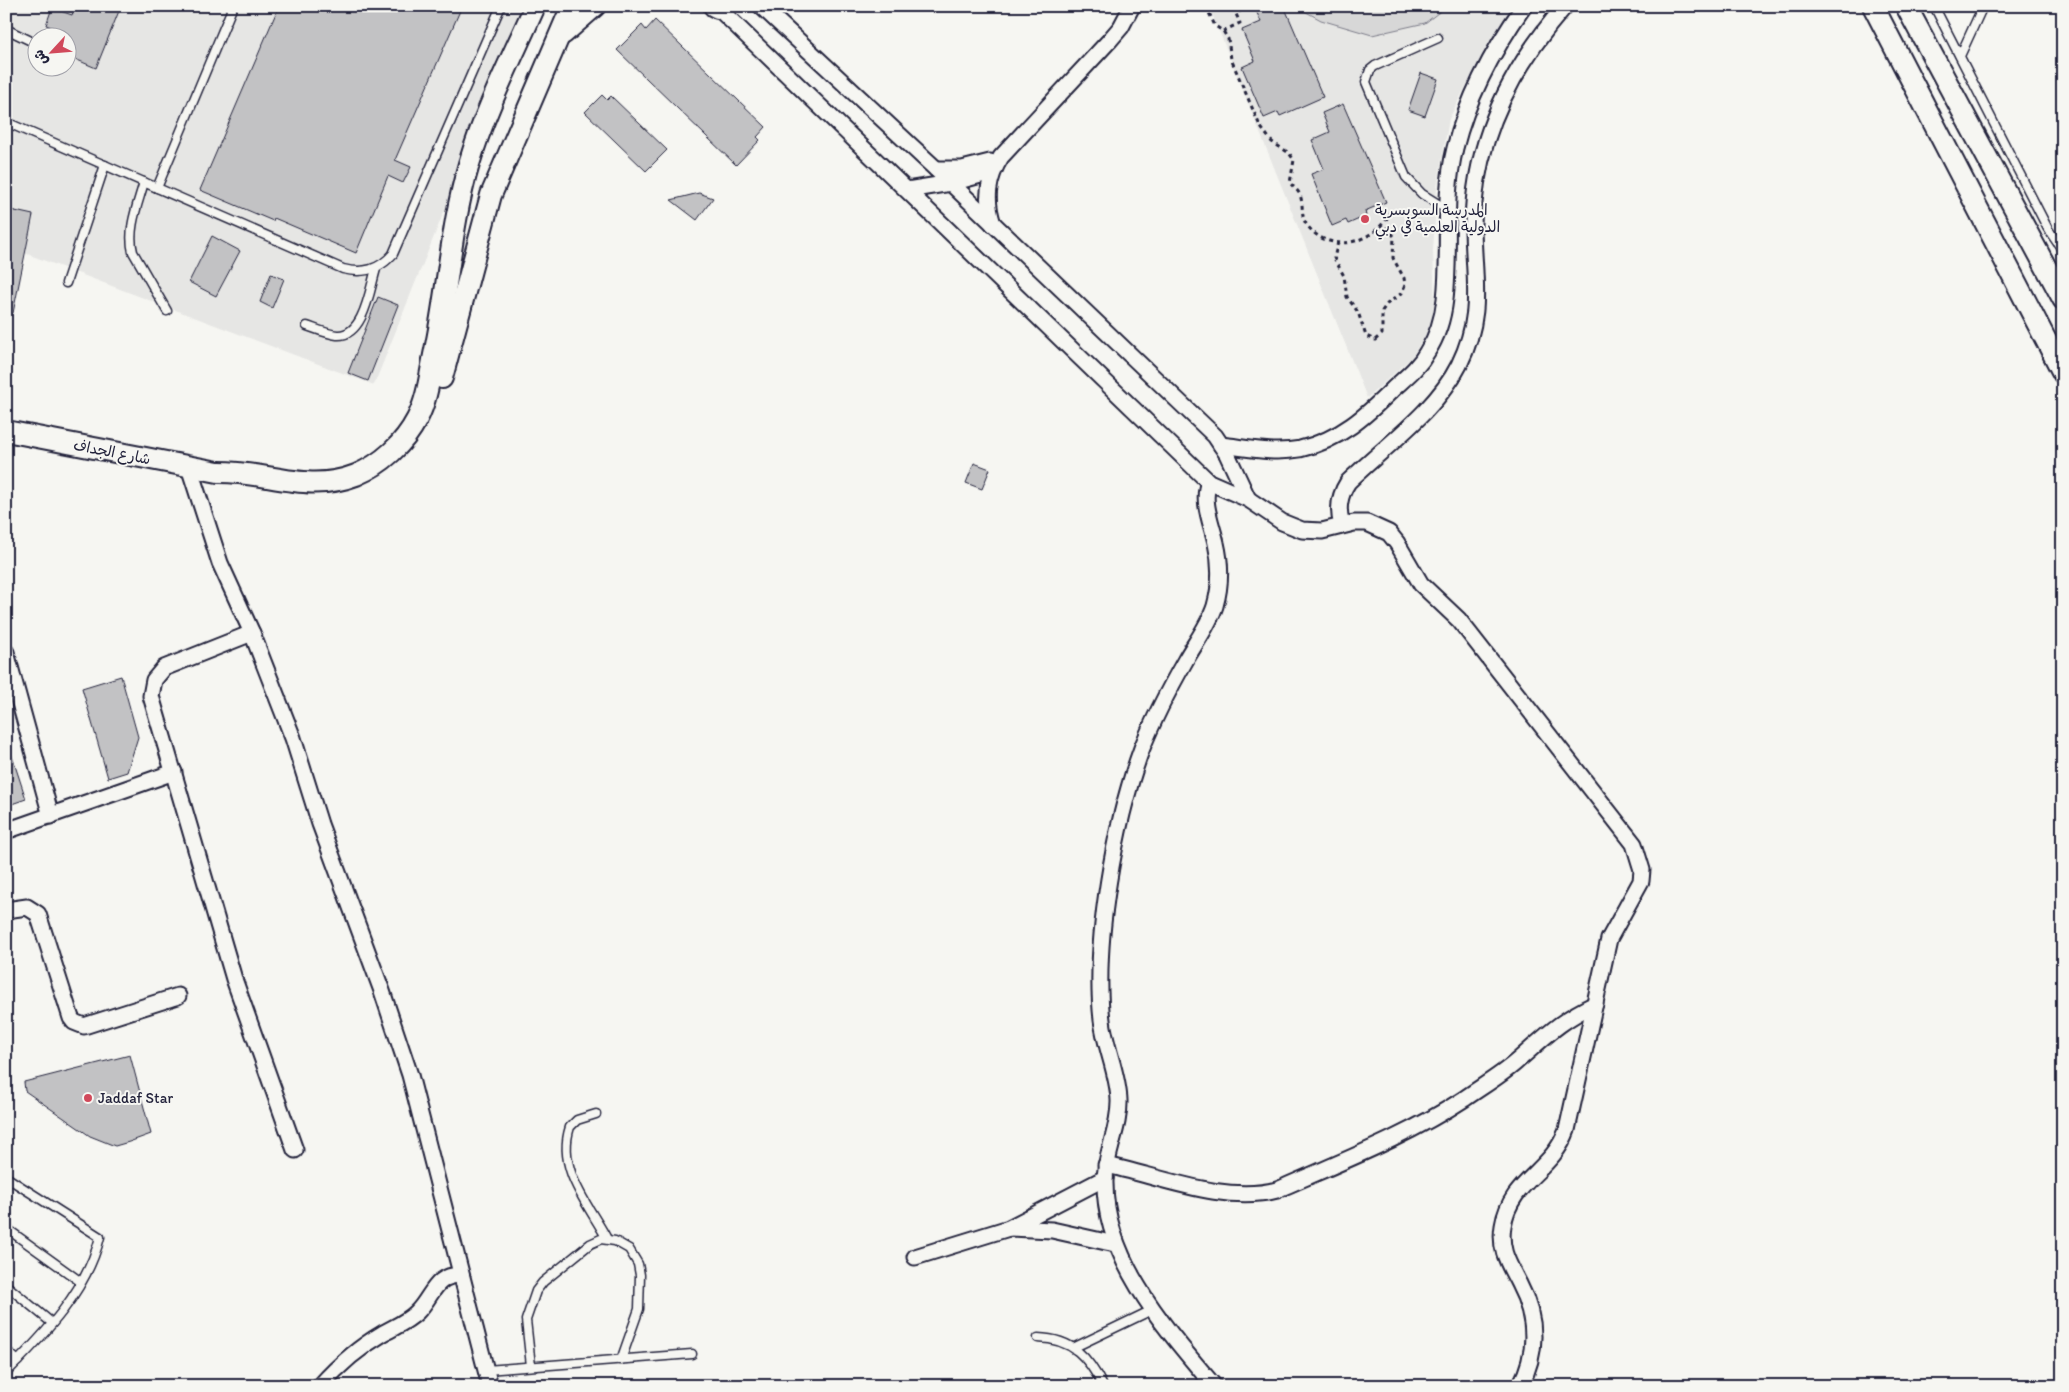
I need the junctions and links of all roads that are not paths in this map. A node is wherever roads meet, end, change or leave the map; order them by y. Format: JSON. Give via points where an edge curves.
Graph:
{"nodes":[{"id":1,"x":234,"y":6,"type":"edge"},
{"id":2,"x":501,"y":6,"type":"edge"},
{"id":3,"x":535,"y":6,"type":"edge"},
{"id":4,"x":572,"y":6,"type":"edge"},
{"id":5,"x":595,"y":6,"type":"edge"},
{"id":6,"x":761,"y":6,"type":"edge"},
{"id":7,"x":1132,"y":6,"type":"edge"},
{"id":8,"x":1524,"y":6,"type":"edge"},
{"id":9,"x":1565,"y":6,"type":"edge"},
{"id":10,"x":1873,"y":6,"type":"edge"},
{"id":11,"x":1906,"y":6,"type":"edge"},
{"id":12,"x":1934,"y":6,"type":"edge"},
{"id":13,"x":1983,"y":6,"type":"edge"},
{"id":14,"x":716,"y":7,"type":"edge"},
{"id":15,"x":6,"y":29,"type":"edge"},
{"id":16,"x":1438,"y":38,"type":"dead end"},
{"id":17,"x":558,"y":39,"type":"junction"},
{"id":18,"x":28,"y":40,"type":"edge"},
{"id":19,"x":1960,"y":56,"type":"junction"},
{"id":20,"x":6,"y":122,"type":"edge"},
{"id":21,"x":1001,"y":157,"type":"junction"},
{"id":22,"x":106,"y":165,"type":"junction"},
{"id":23,"x":936,"y":168,"type":"junction"},
{"id":24,"x":992,"y":172,"type":"junction"},
{"id":25,"x":144,"y":182,"type":"junction"},
{"id":26,"x":951,"y":183,"type":"junction"},
{"id":27,"x":157,"y":188,"type":"junction"},
{"id":28,"x":907,"y":190,"type":"junction"},
{"id":29,"x":1446,"y":209,"type":"junction"},
{"id":30,"x":994,"y":224,"type":"junction"},
{"id":31,"x":2063,"y":250,"type":"edge"},
{"id":32,"x":376,"y":269,"type":"junction"},
{"id":33,"x":66,"y":283,"type":"dead end"},
{"id":34,"x":2063,"y":299,"type":"edge"},
{"id":35,"x":167,"y":311,"type":"dead end"},
{"id":36,"x":307,"y":326,"type":"dead end"},
{"id":37,"x":2063,"y":373,"type":"edge"},
{"id":38,"x":6,"y":431,"type":"edge"},
{"id":39,"x":1221,"y":445,"type":"junction"},
{"id":40,"x":189,"y":467,"type":"junction"},
{"id":41,"x":218,"y":472,"type":"junction"},
{"id":42,"x":1209,"y":482,"type":"junction"},
{"id":43,"x":1248,"y":499,"type":"junction"},
{"id":44,"x":1342,"y":525,"type":"junction"},
{"id":45,"x":252,"y":633,"type":"junction"},
{"id":46,"x":6,"y":652,"type":"edge"},
{"id":47,"x":174,"y":772,"type":"junction"},
{"id":48,"x":51,"y":816,"type":"junction"},
{"id":49,"x":6,"y":831,"type":"edge"},
{"id":50,"x":6,"y":910,"type":"edge"},
{"id":51,"x":178,"y":996,"type":"dead end"},
{"id":52,"x":1595,"y":1004,"type":"junction"},
{"id":53,"x":596,"y":1114,"type":"dead end"},
{"id":54,"x":295,"y":1150,"type":"dead end"},
{"id":55,"x":1106,"y":1171,"type":"junction"},
{"id":56,"x":6,"y":1177,"type":"edge"},
{"id":57,"x":6,"y":1228,"type":"edge"},
{"id":58,"x":1008,"y":1228,"type":"junction"},
{"id":59,"x":607,"y":1240,"type":"junction"},
{"id":60,"x":1115,"y":1244,"type":"junction"},
{"id":61,"x":915,"y":1257,"type":"dead end"},
{"id":62,"x":461,"y":1275,"type":"junction"},
{"id":63,"x":81,"y":1282,"type":"junction"},
{"id":64,"x":6,"y":1285,"type":"edge"},
{"id":65,"x":1154,"y":1309,"type":"junction"},
{"id":66,"x":52,"y":1323,"type":"junction"},
{"id":67,"x":1038,"y":1338,"type":"dead end"},
{"id":68,"x":1075,"y":1347,"type":"junction"},
{"id":69,"x":6,"y":1350,"type":"edge"},
{"id":70,"x":692,"y":1354,"type":"dead end"},
{"id":71,"x":621,"y":1360,"type":"junction"},
{"id":72,"x":18,"y":1361,"type":"junction"},
{"id":73,"x":531,"y":1366,"type":"junction"},
{"id":74,"x":486,"y":1370,"type":"junction"},
{"id":75,"x":6,"y":1373,"type":"edge"},
{"id":76,"x":320,"y":1386,"type":"edge"},
{"id":77,"x":490,"y":1386,"type":"edge"},
{"id":78,"x":1103,"y":1386,"type":"edge"},
{"id":79,"x":1214,"y":1386,"type":"edge"},
{"id":80,"x":1520,"y":1386,"type":"edge"}],
"edges":[{"from":1,"to":27,"type":"lane"},
{"from":2,"to":32,"type":"lane","via":[[393,254]]},
{"from":3,"to":41,"type":"street","via":[[480,130],[469,164],[427,388],[408,434],[386,458],[342,480],[310,484]]},
{"from":4,"to":17,"type":"street"},
{"from":5,"to":17,"type":"street"},
{"from":6,"to":23,"type":"street"},
{"from":7,"to":21,"type":"street","via":[[1109,41]]},
{"from":8,"to":29,"type":"street","via":[[1472,94],[1455,148]]},
{"from":9,"to":44,"type":"street","via":[[1516,72],[1485,145],[1473,224],[1476,308],[1467,346],[1438,398],[1348,482],[1340,498]]},
{"from":10,"to":37,"type":"street"},
{"from":11,"to":34,"type":"street"},
{"from":12,"to":19,"type":"lane"},
{"from":13,"to":19,"type":"lane"},
{"from":14,"to":28,"type":"street"},
{"from":15,"to":18,"type":"lane"},
{"from":16,"to":29,"type":"lane","via":[[1375,66],[1366,82],[1406,177],[1422,194]]},
{"from":17,"to":41,"type":"street","via":[[494,188],[433,409],[418,442],[393,469],[345,493],[291,492],[240,481]]},
{"from":19,"to":31,"type":"lane","via":[[2048,229]]},
{"from":20,"to":22,"type":"lane"},
{"from":21,"to":23,"type":"street","via":[[976,167]]},
{"from":21,"to":24,"type":"street"},
{"from":22,"to":25,"type":"lane"},
{"from":22,"to":33,"type":"lane"},
{"from":23,"to":26,"type":"street"},
{"from":24,"to":26,"type":"street"},
{"from":24,"to":30,"type":"street","via":[[988,193]]},
{"from":25,"to":27,"type":"lane"},
{"from":25,"to":35,"type":"lane","via":[[131,243]]},
{"from":26,"to":28,"type":"street"},
{"from":26,"to":30,"type":"street"},
{"from":27,"to":32,"type":"lane","via":[[343,269],[365,272]]},
{"from":28,"to":42,"type":"street"},
{"from":29,"to":39,"type":"street","via":[[1445,298],[1434,337],[1417,366],[1362,419],[1333,438],[1284,451]]},
{"from":30,"to":39,"type":"street"},
{"from":32,"to":36,"type":"lane","via":[[360,320],[352,331],[336,335]]},
{"from":38,"to":40,"type":"street","name":"شارع الجداف"},
{"from":39,"to":43,"type":"street"},
{"from":40,"to":41,"type":"street","name":"شارع الجداف"},
{"from":40,"to":45,"type":"street","via":[[220,563]]},
{"from":42,"to":43,"type":"street"},
{"from":42,"to":55,"type":"street","via":[[1206,498],[1219,564],[1218,596],[1208,622],[1159,709],[1142,748],[1128,792],[1106,904],[1102,1019],[1119,1097],[1118,1121]]},
{"from":43,"to":44,"type":"street","via":[[1282,522],[1302,530],[1322,531]]},
{"from":44,"to":52,"type":"street","via":[[1367,523],[1389,533],[1421,584],[1459,620],[1634,844],[1642,881],[1610,939]]},
{"from":45,"to":47,"type":"street","via":[[164,668],[154,680],[151,687],[153,703]]},
{"from":45,"to":62,"type":"street","via":[[293,738],[320,824],[376,972],[410,1075]]},
{"from":46,"to":48,"type":"street"},
{"from":47,"to":48,"type":"street"},
{"from":47,"to":54,"type":"street","via":[[234,979]]},
{"from":48,"to":49,"type":"street"},
{"from":50,"to":51,"type":"street","via":[[27,907],[38,914],[71,1018],[79,1025]]},
{"from":52,"to":55,"type":"street","via":[[1561,1022],[1515,1063],[1437,1116],[1277,1190],[1235,1195]]},
{"from":52,"to":80,"type":"street","via":[[1563,1141],[1550,1161],[1520,1186],[1504,1217],[1504,1252],[1529,1306],[1534,1329],[1532,1358]]},
{"from":53,"to":59,"type":"lane","via":[[578,1120],[570,1127],[569,1167],[572,1180]]},
{"from":55,"to":58,"type":"street"},
{"from":55,"to":60,"type":"street","via":[[1108,1214]]},
{"from":56,"to":63,"type":"lane","via":[[100,1236],[96,1254]]},
{"from":57,"to":63,"type":"lane"},
{"from":58,"to":60,"type":"street","via":[[1052,1230]]},
{"from":58,"to":61,"type":"street"},
{"from":59,"to":71,"type":"lane","via":[[630,1250],[640,1275],[639,1309]]},
{"from":59,"to":73,"type":"lane","via":[[595,1240],[536,1291],[526,1320]]},
{"from":60,"to":65,"type":"street"},
{"from":62,"to":74,"type":"street"},
{"from":62,"to":76,"type":"street","via":[[437,1282],[417,1312],[358,1350]]},
{"from":63,"to":66,"type":"lane"},
{"from":64,"to":66,"type":"lane"},
{"from":65,"to":68,"type":"lane"},
{"from":65,"to":79,"type":"street"},
{"from":66,"to":72,"type":"lane"},
{"from":67,"to":68,"type":"lane","via":[[1057,1340]]},
{"from":68,"to":78,"type":"lane"},
{"from":69,"to":72,"type":"lane"},
{"from":70,"to":71,"type":"lane"},
{"from":71,"to":73,"type":"lane"},
{"from":72,"to":75,"type":"lane"},
{"from":73,"to":74,"type":"lane"},
{"from":74,"to":77,"type":"street"}]}
